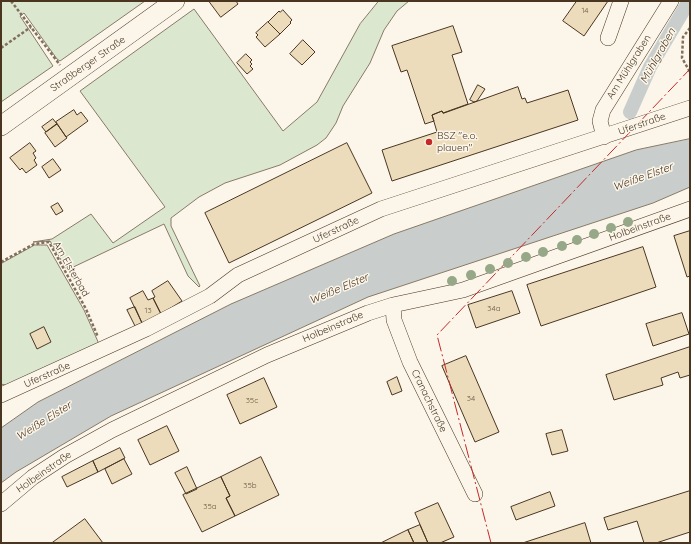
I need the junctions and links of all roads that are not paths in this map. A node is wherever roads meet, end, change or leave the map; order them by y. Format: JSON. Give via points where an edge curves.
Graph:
{"nodes":[{"id":1,"x":175,"y":1,"type":"edge"},
{"id":2,"x":621,"y":1,"type":"edge"},
{"id":3,"x":671,"y":1,"type":"edge"},
{"id":4,"x":608,"y":38,"type":"dead end"},
{"id":5,"x":690,"y":108,"type":"edge"},
{"id":6,"x":1,"y":126,"type":"edge"},
{"id":7,"x":604,"y":137,"type":"junction"},
{"id":8,"x":690,"y":209,"type":"edge"},
{"id":9,"x":393,"y":305,"type":"junction"},
{"id":10,"x":1,"y":395,"type":"edge"},
{"id":11,"x":475,"y":494,"type":"dead end"},
{"id":12,"x":1,"y":504,"type":"edge"}],
"edges":[{"from":1,"to":6,"type":"main road","name":"Straßberger Straße"},
{"from":2,"to":4,"type":"street"},
{"from":3,"to":7,"type":"street","name":"Am Mühlgraben","via":[[603,110],[600,121]]},
{"from":5,"to":7,"type":"street","name":"Uferstraße"},
{"from":7,"to":10,"type":"street","name":"Uferstraße","via":[[381,209],[238,275],[210,296],[146,329]]},
{"from":8,"to":9,"type":"street","name":"Holbeinstraße","via":[[463,290]]},
{"from":9,"to":11,"type":"street","name":"Cranachstraße","via":[[394,320],[410,362]]},
{"from":9,"to":12,"type":"street","name":"Holbeinstraße","via":[[268,355],[112,430],[33,477]]}]}
